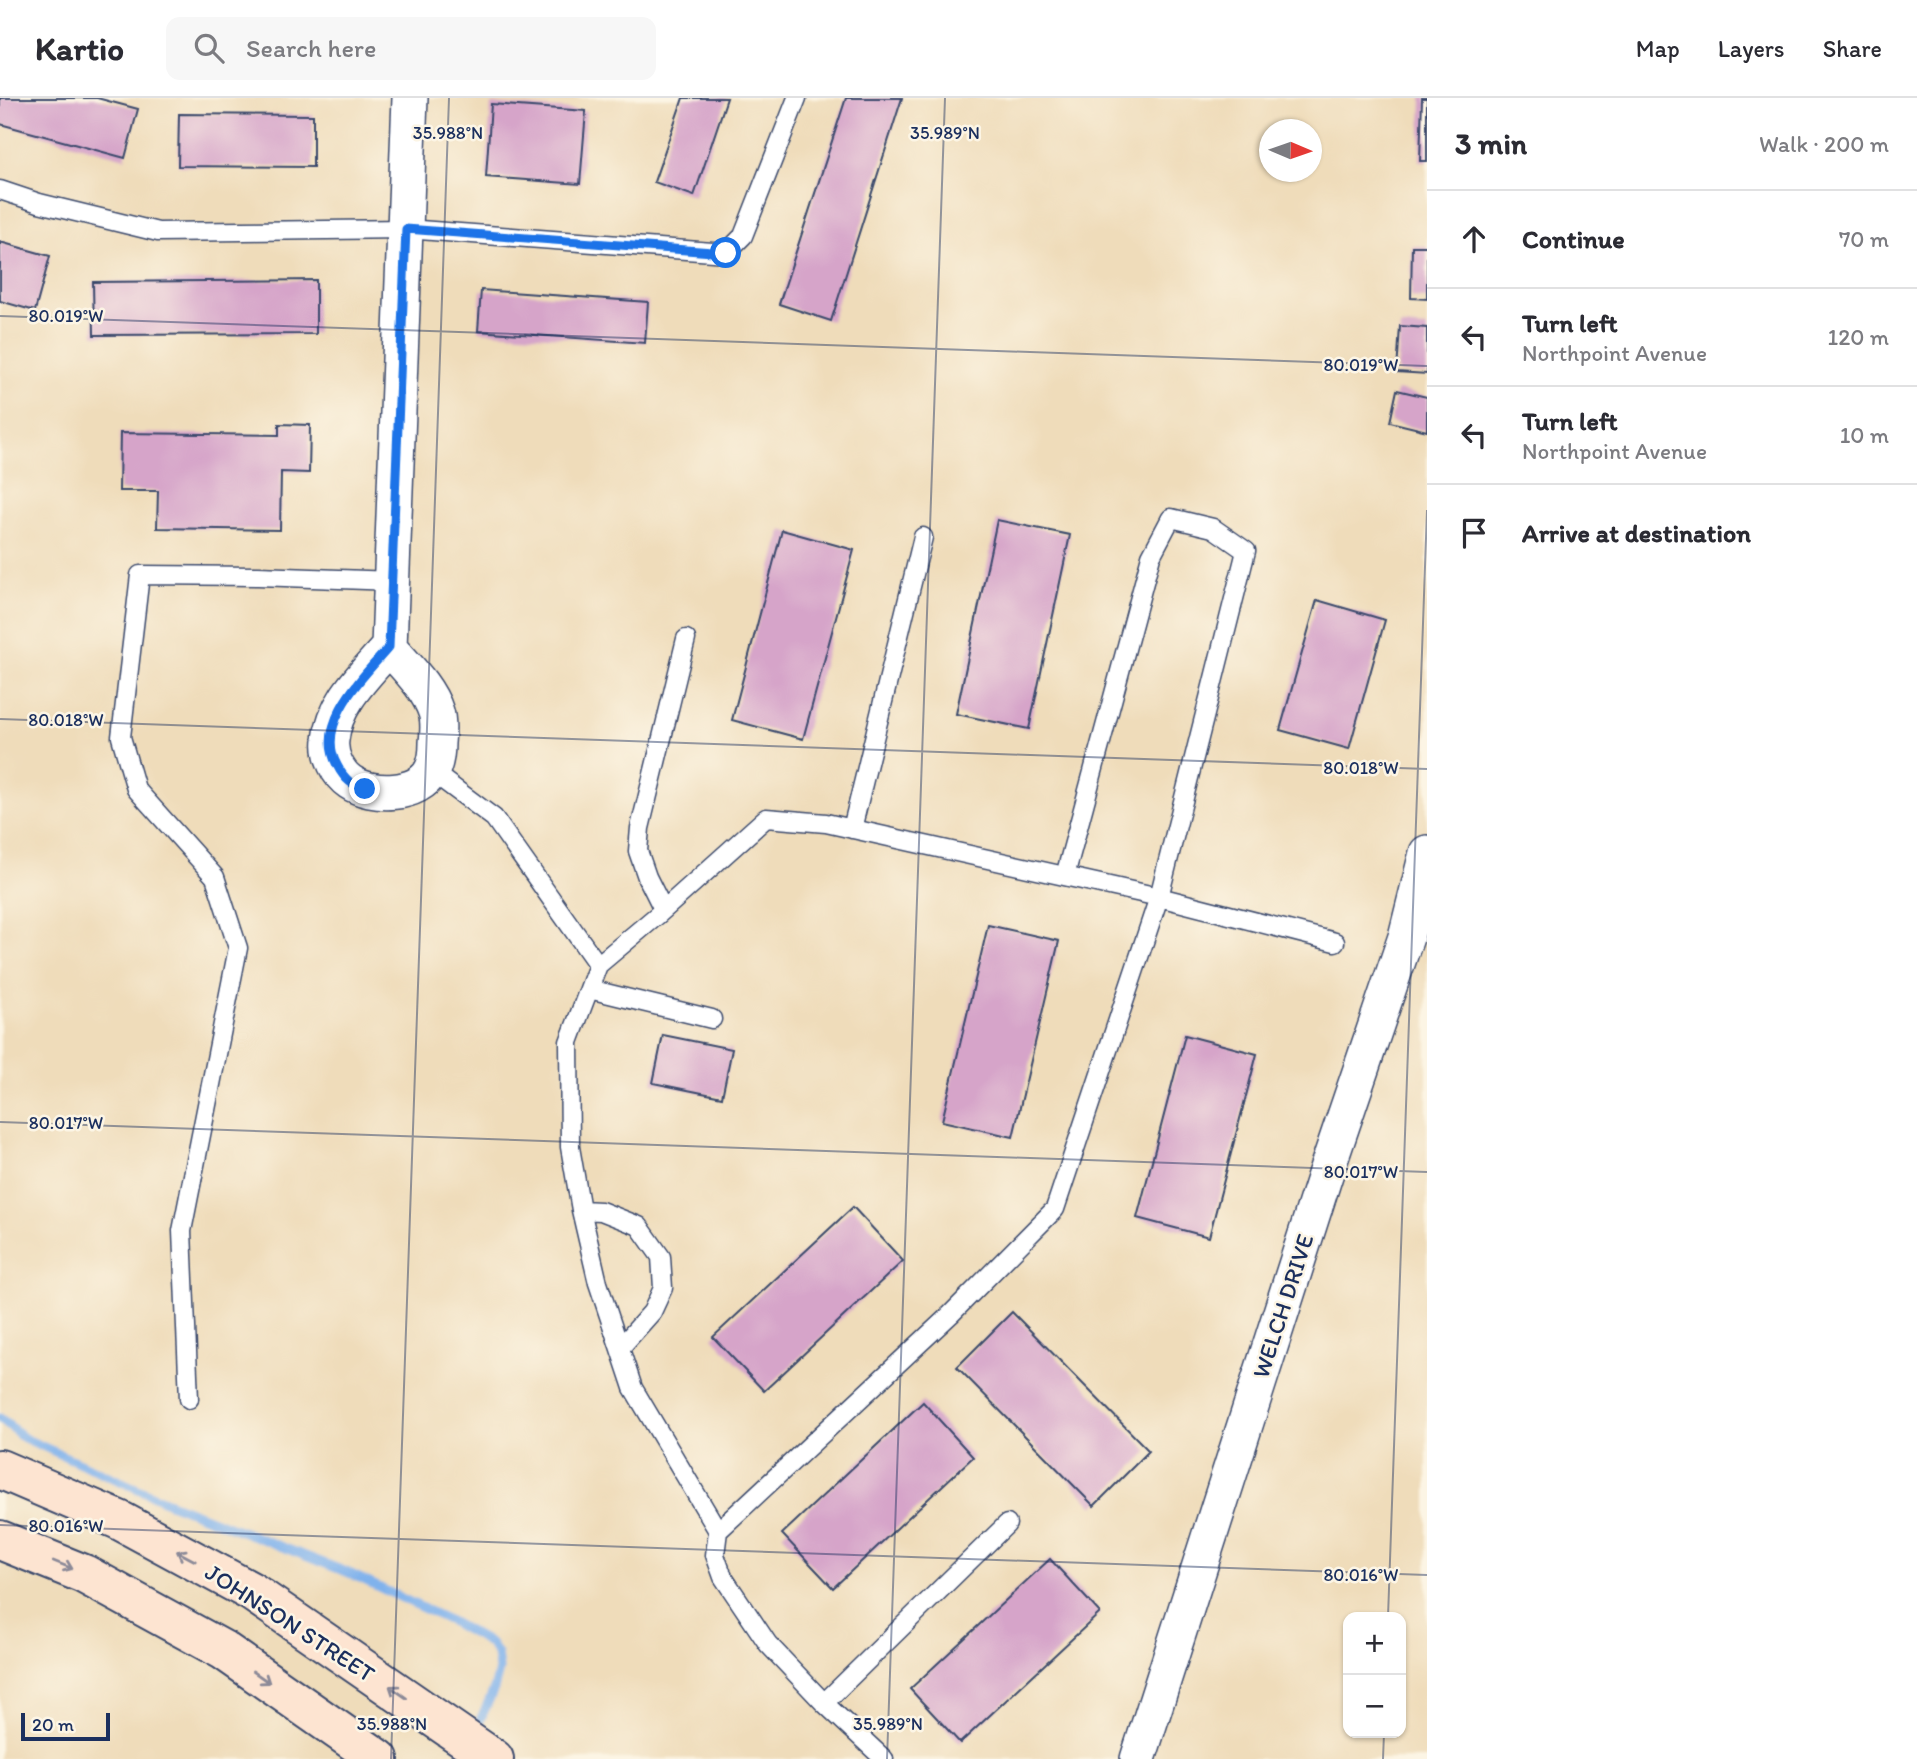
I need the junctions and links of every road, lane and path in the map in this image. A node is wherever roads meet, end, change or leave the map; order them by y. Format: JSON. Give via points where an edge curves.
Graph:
{"nodes":[{"id":1,"x":410,"y":98,"type":"edge"},
{"id":2,"x":797,"y":98,"type":"edge"},
{"id":3,"x":0,"y":190,"type":"edge"},
{"id":4,"x":406,"y":229,"type":"junction"},
{"id":5,"x":923,"y":537,"type":"dead end"},
{"id":6,"x":393,"y":581,"type":"junction"},
{"id":7,"x":686,"y":639,"type":"dead end"},
{"id":8,"x":389,"y":647,"type":"junction"},
{"id":9,"x":432,"y":771,"type":"junction"},
{"id":10,"x":852,"y":829,"type":"junction"},
{"id":11,"x":1427,"y":853,"type":"edge"},
{"id":12,"x":1065,"y":876,"type":"junction"},
{"id":13,"x":1159,"y":897,"type":"junction"},
{"id":14,"x":663,"y":909,"type":"junction"},
{"id":15,"x":1335,"y":942,"type":"dead end"},
{"id":16,"x":598,"y":965,"type":"junction"},
{"id":17,"x":589,"y":989,"type":"junction"},
{"id":18,"x":712,"y":1019,"type":"dead end"},
{"id":19,"x":581,"y":1210,"type":"junction"},
{"id":20,"x":620,"y":1348,"type":"junction"},
{"id":21,"x":189,"y":1399,"type":"dead end"},
{"id":22,"x":0,"y":1469,"type":"edge"},
{"id":23,"x":1007,"y":1524,"type":"dead end"},
{"id":24,"x":718,"y":1531,"type":"junction"},
{"id":25,"x":0,"y":1540,"type":"edge"},
{"id":26,"x":824,"y":1703,"type":"junction"},
{"id":27,"x":379,"y":1759,"type":"edge"},
{"id":28,"x":494,"y":1759,"type":"edge"},
{"id":29,"x":884,"y":1759,"type":"edge"},
{"id":30,"x":1138,"y":1759,"type":"edge"}],
"edges":[{"from":1,"to":4,"type":"street"},
{"from":2,"to":4,"type":"lane","via":[[743,236],[726,253]]},
{"from":3,"to":4,"type":"lane","via":[[158,232]]},
{"from":4,"to":6,"type":"street"},
{"from":5,"to":10,"type":"lane"},
{"from":6,"to":8,"type":"street"},
{"from":6,"to":21,"type":"lane","via":[[140,575],[121,737],[136,789],[215,877],[238,948],[182,1231]]},
{"from":7,"to":14,"type":"lane","via":[[639,839],[638,851]]},
{"from":8,"to":9,"type":"street","via":[[436,712],[437,752]]},
{"from":8,"to":9,"type":"street","via":[[348,696],[335,720],[330,742],[333,758],[350,782],[384,792],[418,784]]},
{"from":9,"to":16,"type":"lane","via":[[494,818]]},
{"from":10,"to":12,"type":"lane"},
{"from":10,"to":14,"type":"lane","via":[[766,818]]},
{"from":11,"to":30,"type":"street","name":"WELCH DRIVE","via":[[1406,937]]},
{"from":12,"to":13,"type":"lane"},
{"from":12,"to":13,"type":"lane","via":[[1151,555],[1171,518],[1213,528],[1246,551]]},
{"from":13,"to":15,"type":"lane"},
{"from":13,"to":24,"type":"lane","via":[[1055,1209],[951,1314]]},
{"from":14,"to":16,"type":"lane"},
{"from":16,"to":17,"type":"lane"},
{"from":17,"to":18,"type":"lane"},
{"from":17,"to":19,"type":"lane","via":[[569,1042],[570,1147]]},
{"from":19,"to":20,"type":"lane"},
{"from":19,"to":20,"type":"lane","via":[[601,1211],[639,1226],[661,1257],[663,1288],[652,1312]]},
{"from":20,"to":24,"type":"lane","via":[[633,1388]]},
{"from":28,"to":22,"type":"main road","name":"JOHNSON STREET","one_way":true,"via":[[251,1591],[118,1520]]},
{"from":23,"to":26,"type":"lane"},
{"from":24,"to":26,"type":"lane","via":[[715,1555],[723,1577],[768,1644]]},
{"from":25,"to":27,"type":"main road","one_way":true,"via":[[84,1574],[223,1650]]},
{"from":26,"to":29,"type":"lane"}]}
